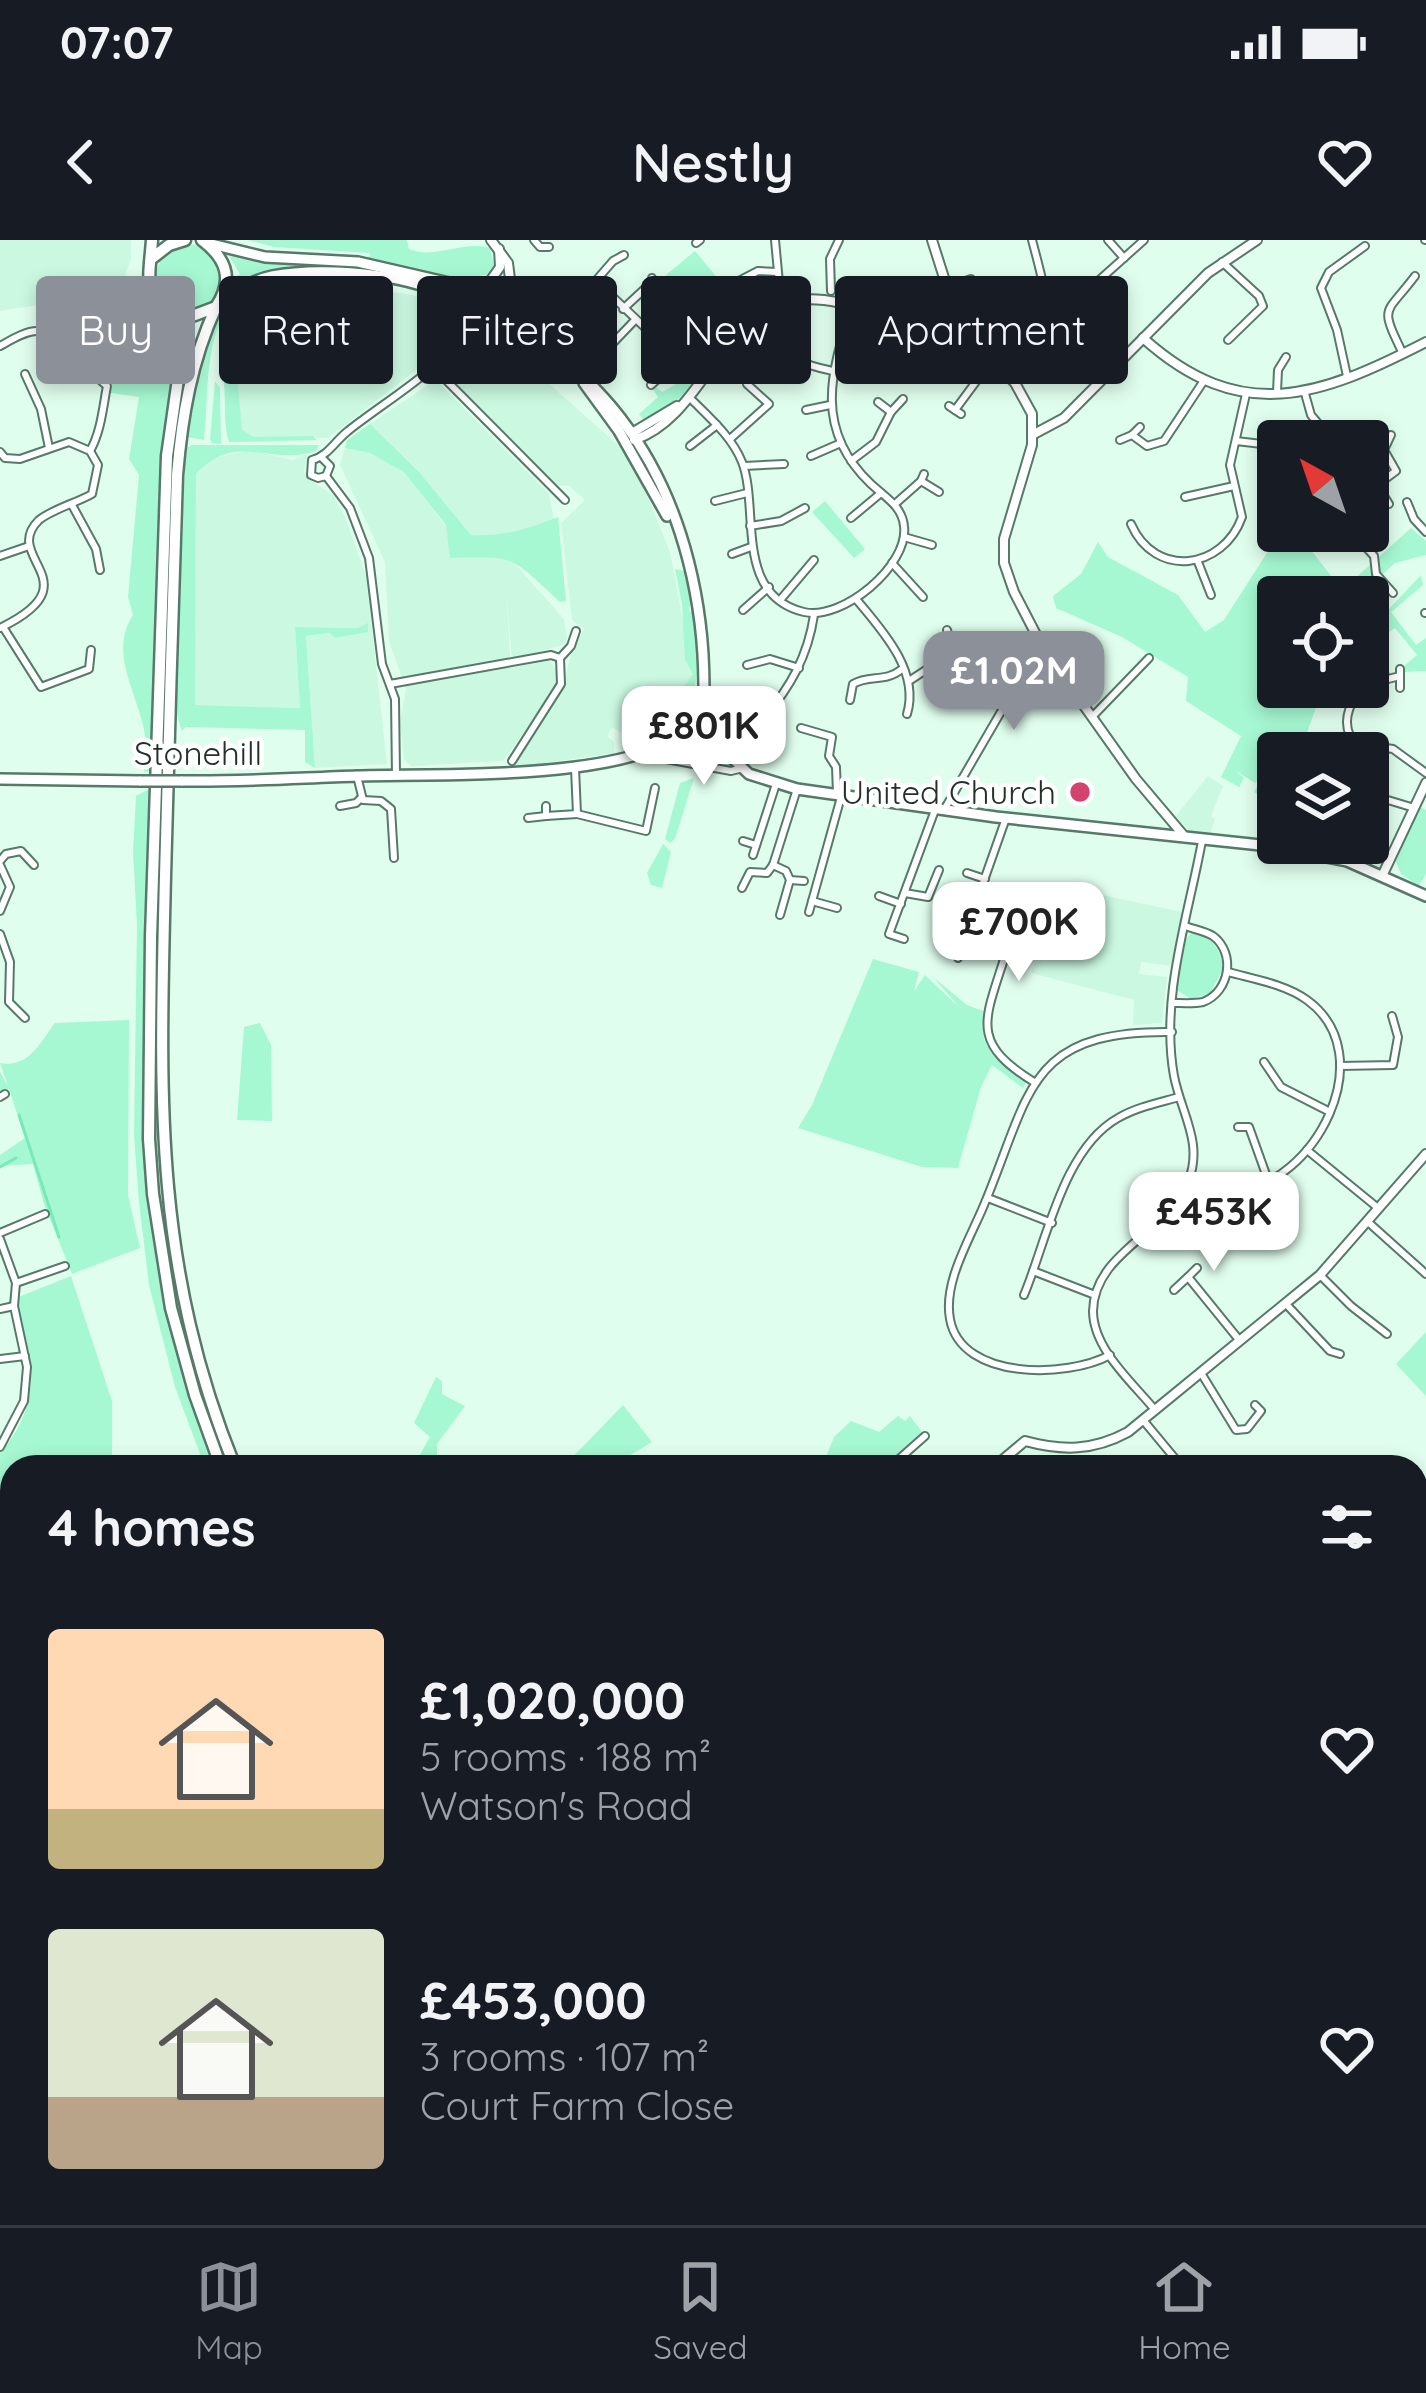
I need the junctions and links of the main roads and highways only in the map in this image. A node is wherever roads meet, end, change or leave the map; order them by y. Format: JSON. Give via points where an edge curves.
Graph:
{"nodes":[{"id":1,"x":152,"y":240,"type":"edge"},
{"id":2,"x":185,"y":240,"type":"edge"},
{"id":3,"x":203,"y":241,"type":"edge"},
{"id":4,"x":151,"y":260,"type":"junction"},
{"id":5,"x":149,"y":276,"type":"edge"},
{"id":6,"x":228,"y":276,"type":"edge"},
{"id":7,"x":274,"y":276,"type":"edge"},
{"id":8,"x":368,"y":276,"type":"edge"},
{"id":9,"x":419,"y":276,"type":"edge"},
{"id":10,"x":219,"y":304,"type":"joint"},
{"id":11,"x":195,"y":314,"type":"edge"},
{"id":12,"x":178,"y":384,"type":"edge"},
{"id":13,"x":584,"y":384,"type":"edge"},
{"id":14,"x":591,"y":384,"type":"edge"},
{"id":15,"x":634,"y":438,"type":"junction"},
{"id":16,"x":656,"y":497,"type":"junction"},
{"id":17,"x":679,"y":536,"type":"junction"},
{"id":18,"x":703,"y":717,"type":"junction"},
{"id":19,"x":698,"y":737,"type":"junction"},
{"id":20,"x":0,"y":779,"type":"edge"},
{"id":21,"x":1426,"y":896,"type":"edge"},
{"id":22,"x":216,"y":1455,"type":"edge"},
{"id":23,"x":230,"y":1455,"type":"edge"}],
"edges":[{"from":1,"to":4,"type":"highway"},
{"from":2,"to":4,"type":"highway"},
{"from":3,"to":6,"type":"highway"},
{"from":3,"to":9,"type":"main road"},
{"from":4,"to":5,"type":"highway"},
{"from":7,"to":8,"type":"main road"},
{"from":10,"to":11,"type":"highway"},
{"from":10,"to":23,"type":"highway","via":[[197,347],[177,476],[160,1093],[184,1306]]},
{"from":12,"to":22,"type":"highway","via":[[166,479],[149,1139],[171,1307]]},
{"from":13,"to":16,"type":"main road"},
{"from":14,"to":15,"type":"main road"},
{"from":15,"to":16,"type":"main road"},
{"from":15,"to":17,"type":"main road"},
{"from":16,"to":17,"type":"main road"},
{"from":17,"to":18,"type":"main road","via":[[699,602]]},
{"from":18,"to":19,"type":"main road","via":[[694,719]]},
{"from":18,"to":19,"type":"main road","via":[[713,724]]},
{"from":19,"to":20,"type":"main road","name":"Stonehill","bridge":true,"via":[[496,775]]},
{"from":19,"to":21,"type":"main road","via":[[756,778],[797,789],[1318,855]]}]}
